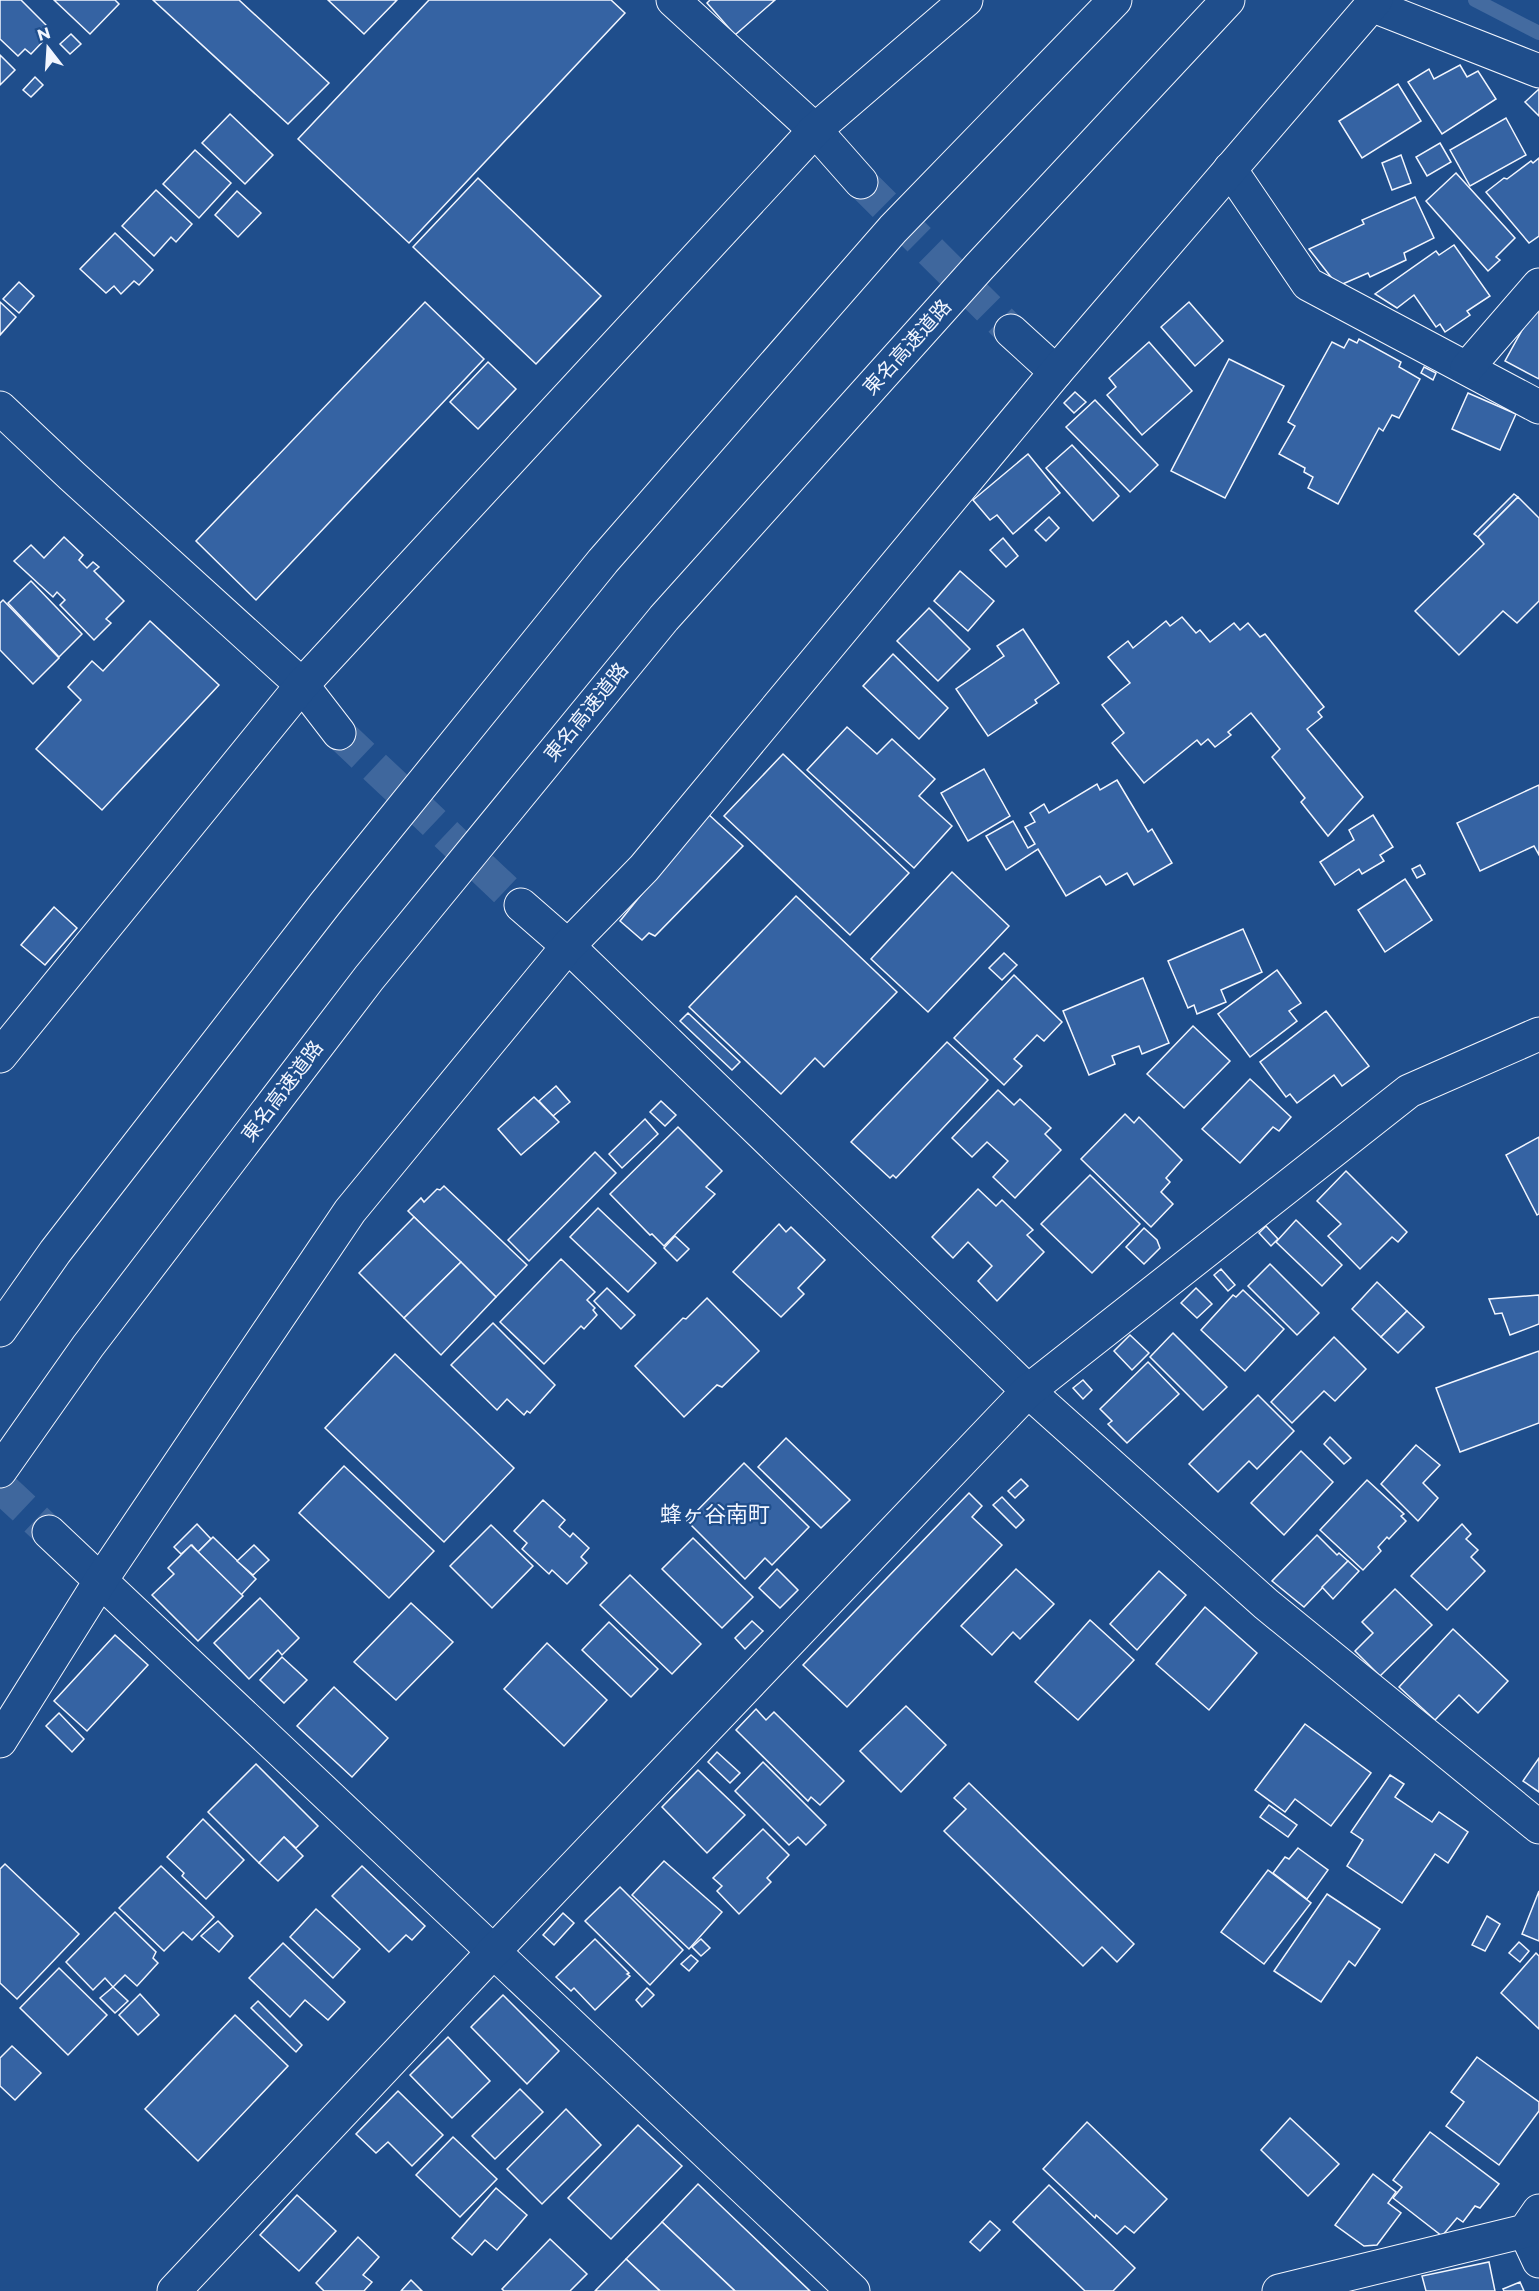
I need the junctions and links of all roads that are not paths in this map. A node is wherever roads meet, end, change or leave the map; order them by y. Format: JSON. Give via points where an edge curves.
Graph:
{"nodes":[{"id":1,"x":673,"y":0,"type":"edge"},
{"id":2,"x":966,"y":0,"type":"edge"},
{"id":3,"x":1115,"y":0,"type":"edge"},
{"id":4,"x":1228,"y":0,"type":"edge"},
{"id":5,"x":1373,"y":2,"type":"edge"},
{"id":6,"x":1539,"y":71,"type":"edge"},
{"id":7,"x":815,"y":130,"type":"junction"},
{"id":8,"x":1230,"y":170,"type":"junction"},
{"id":9,"x":861,"y":182,"type":"tunnel mouth"},
{"id":10,"x":1539,"y":285,"type":"edge"},
{"id":11,"x":1011,"y":332,"type":"tunnel mouth"},
{"id":12,"x":1467,"y":368,"type":"junction"},
{"id":13,"x":1056,"y":372,"type":"junction"},
{"id":14,"x":1539,"y":407,"type":"edge"},
{"id":15,"x":0,"y":408,"type":"edge"},
{"id":16,"x":302,"y":685,"type":"junction"},
{"id":17,"x":339,"y":733,"type":"tunnel mouth"},
{"id":18,"x":521,"y":905,"type":"tunnel mouth"},
{"id":19,"x":568,"y":946,"type":"junction"},
{"id":20,"x":1539,"y":1034,"type":"edge"},
{"id":21,"x":0,"y":1056,"type":"edge"},
{"id":22,"x":0,"y":1330,"type":"edge"},
{"id":23,"x":1028,"y":1391,"type":"junction"},
{"id":24,"x":0,"y":1471,"type":"edge"},
{"id":25,"x":49,"y":1532,"type":"tunnel mouth"},
{"id":26,"x":101,"y":1580,"type":"junction"},
{"id":27,"x":0,"y":1741,"type":"edge"},
{"id":28,"x":1539,"y":1827,"type":"edge"},
{"id":29,"x":493,"y":1952,"type":"junction"},
{"id":30,"x":1532,"y":2221,"type":"edge"},
{"id":31,"x":1539,"y":2261,"type":"edge"},
{"id":32,"x":174,"y":2291,"type":"edge"},
{"id":33,"x":853,"y":2291,"type":"edge"},
{"id":34,"x":1279,"y":2291,"type":"edge"}],
"edges":[{"from":1,"to":7,"type":"main road"},
{"from":2,"to":7,"type":"main road"},
{"from":3,"to":22,"type":"main road","via":[[893,229],[603,561],[325,904],[55,1252]]},
{"from":4,"to":24,"type":"main road","name":"東名高速道路","via":[[979,267],[664,618],[369,978],[88,1346]]},
{"from":5,"to":6,"type":"main road"},
{"from":5,"to":8,"type":"main road"},
{"from":7,"to":9,"type":"main road"},
{"from":7,"to":16,"type":"main road"},
{"from":8,"to":12,"type":"main road","via":[[1308,284]]},
{"from":8,"to":13,"type":"main road"},
{"from":10,"to":12,"type":"main road"},
{"from":11,"to":13,"type":"main road"},
{"from":12,"to":14,"type":"main road"},
{"from":13,"to":19,"type":"main road","via":[[644,868]]},
{"from":15,"to":16,"type":"main road"},
{"from":16,"to":17,"type":"main road"},
{"from":16,"to":21,"type":"main road"},
{"from":18,"to":19,"type":"main road"},
{"from":19,"to":23,"type":"main road"},
{"from":19,"to":26,"type":"main road","via":[[350,1211]]},
{"from":20,"to":23,"type":"main road","via":[[1409,1091]]},
{"from":23,"to":28,"type":"main road","via":[[1266,1604]]},
{"from":23,"to":29,"type":"main road"},
{"from":25,"to":26,"type":"main road"},
{"from":26,"to":27,"type":"main road"},
{"from":26,"to":29,"type":"main road"},
{"from":29,"to":32,"type":"main road"},
{"from":29,"to":33,"type":"main road"},
{"from":30,"to":31,"type":"main road"},
{"from":30,"to":34,"type":"main road"}]}
